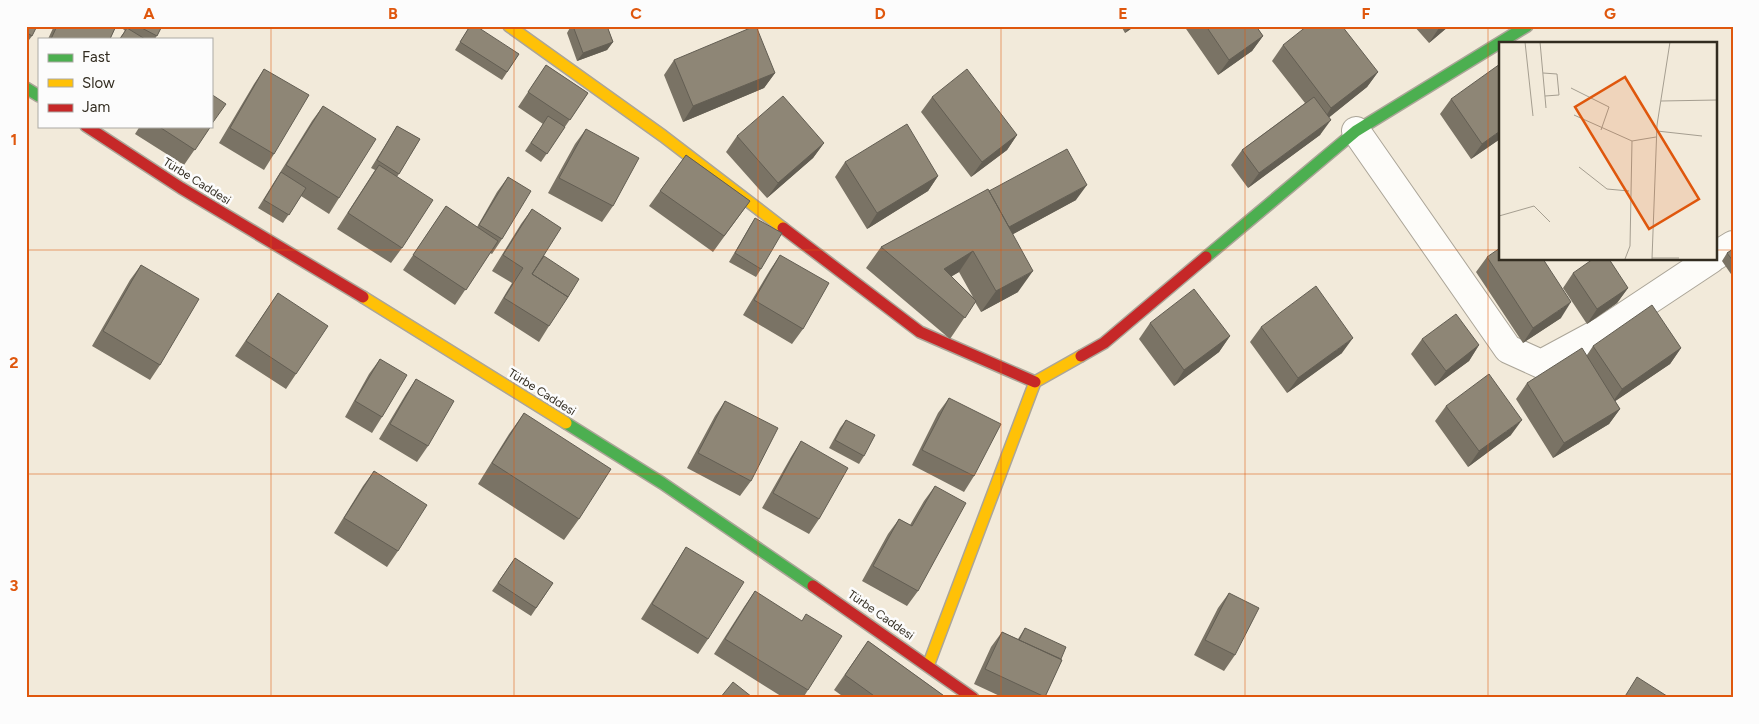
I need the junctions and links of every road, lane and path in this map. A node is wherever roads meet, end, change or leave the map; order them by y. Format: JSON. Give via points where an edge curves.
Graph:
{"nodes":[{"id":1,"x":1527,"y":26,"type":"edge"},
{"id":2,"x":523,"y":30,"type":"edge"},
{"id":3,"x":1501,"y":42,"type":"edge"},
{"id":4,"x":1499,"y":43,"type":"edge"},
{"id":5,"x":26,"y":88,"type":"edge"},
{"id":6,"x":38,"y":95,"type":"edge"},
{"id":7,"x":89,"y":128,"type":"edge"},
{"id":8,"x":1356,"y":131,"type":"junction"},
{"id":9,"x":1733,"y":245,"type":"edge"},
{"id":10,"x":1716,"y":255,"type":"edge"},
{"id":11,"x":1709,"y":260,"type":"edge"},
{"id":12,"x":1035,"y":382,"type":"junction"},
{"id":13,"x":928,"y":666,"type":"junction"},
{"id":14,"x":973,"y":698,"type":"edge"}],
"edges":[{"from":1,"to":3,"type":"street"},
{"from":2,"to":12,"type":"street","via":[[920,332]]},
{"from":4,"to":8,"type":"street"},
{"from":5,"to":6,"type":"street"},
{"from":7,"to":13,"type":"street","name":"Türbe Caddesi","via":[[180,188],[402,320],[662,483]]},
{"from":8,"to":11,"type":"street","via":[[1508,349],[1541,364],[1604,330]]},
{"from":8,"to":12,"type":"street","via":[[1104,343]]},
{"from":9,"to":10,"type":"street"},
{"from":12,"to":13,"type":"street"},
{"from":13,"to":14,"type":"street","name":"Türbe Caddesi"}]}
